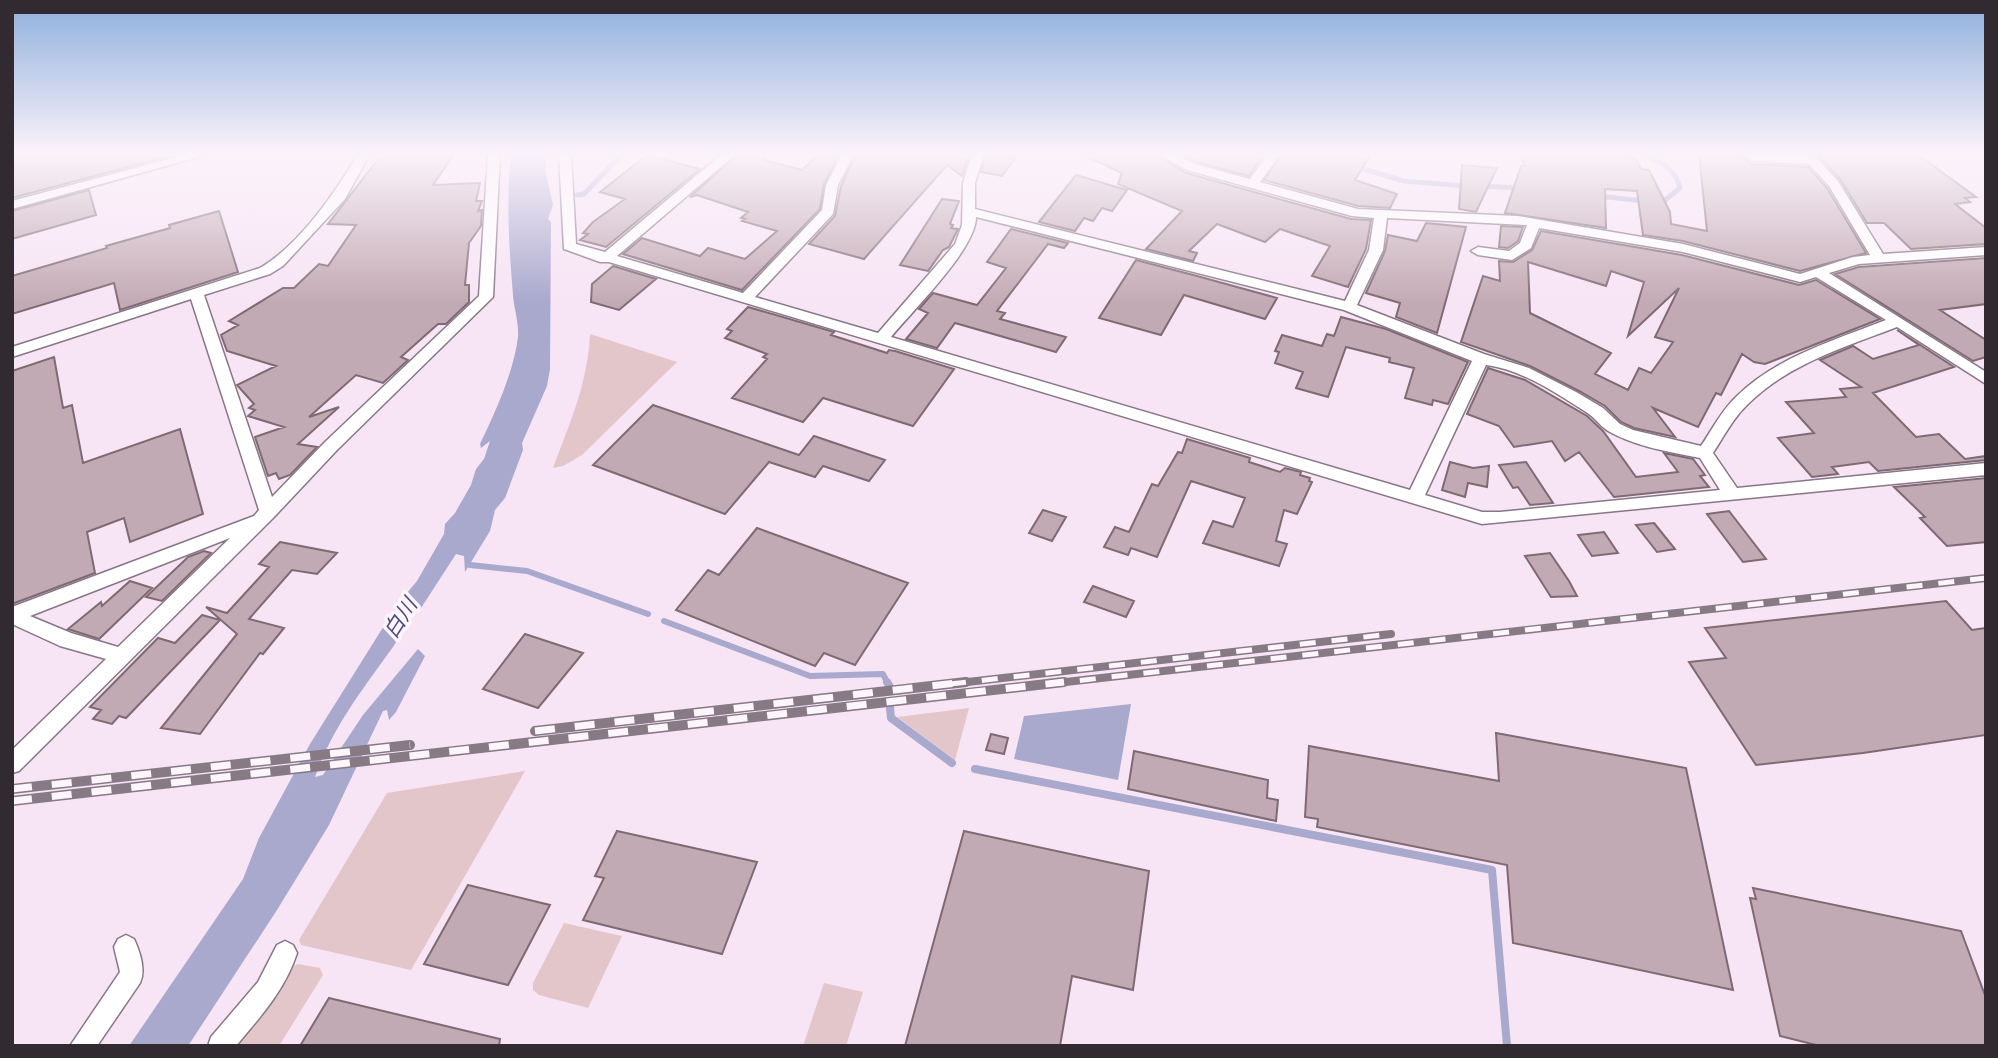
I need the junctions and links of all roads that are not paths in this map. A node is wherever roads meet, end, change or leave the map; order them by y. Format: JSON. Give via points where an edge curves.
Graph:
{"nodes":[{"id":1,"x":333,"y":203,"type":"edge"},
{"id":2,"x":491,"y":203,"type":"edge"},
{"id":3,"x":567,"y":203,"type":"edge"},
{"id":4,"x":672,"y":203,"type":"edge"},
{"id":5,"x":829,"y":203,"type":"edge"},
{"id":6,"x":969,"y":203,"type":"edge"},
{"id":7,"x":1317,"y":203,"type":"edge"},
{"id":8,"x":1847,"y":203,"type":"edge"},
{"id":9,"x":969,"y":211,"type":"junction"},
{"id":10,"x":1380,"y":215,"type":"junction"},
{"id":11,"x":1534,"y":223,"type":"junction"},
{"id":12,"x":1478,"y":251,"type":"dead end"},
{"id":13,"x":1984,"y":253,"type":"edge"},
{"id":14,"x":1879,"y":258,"type":"junction"},
{"id":15,"x":606,"y":259,"type":"junction"},
{"id":16,"x":1819,"y":273,"type":"junction"},
{"id":17,"x":196,"y":294,"type":"junction"},
{"id":18,"x":744,"y":299,"type":"junction"},
{"id":19,"x":1349,"y":307,"type":"junction"},
{"id":20,"x":1898,"y":320,"type":"junction"},
{"id":21,"x":880,"y":340,"type":"junction"},
{"id":22,"x":12,"y":352,"type":"edge"},
{"id":23,"x":1481,"y":359,"type":"junction"},
{"id":24,"x":1986,"y":379,"type":"edge"},
{"id":25,"x":1705,"y":453,"type":"junction"},
{"id":26,"x":1986,"y":469,"type":"edge"},
{"id":27,"x":1733,"y":495,"type":"junction"},
{"id":28,"x":1415,"y":496,"type":"junction"},
{"id":29,"x":264,"y":516,"type":"junction"},
{"id":30,"x":12,"y":616,"type":"edge"},
{"id":31,"x":122,"y":656,"type":"junction"},
{"id":32,"x":12,"y":764,"type":"edge"},
{"id":33,"x":126,"y":947,"type":"dead end"},
{"id":34,"x":285,"y":953,"type":"dead end"},
{"id":35,"x":82,"y":1046,"type":"edge"},
{"id":36,"x":220,"y":1046,"type":"edge"}],
"edges":[{"from":1,"to":17,"type":"street","via":[[278,263],[251,277]]},
{"from":2,"to":29,"type":"street","via":[[486,298]]},
{"from":3,"to":15,"type":"street","via":[[569,246]]},
{"from":4,"to":15,"type":"street"},
{"from":5,"to":18,"type":"street","via":[[828,211]]},
{"from":6,"to":9,"type":"street"},
{"from":7,"to":10,"type":"street"},
{"from":8,"to":14,"type":"street"},
{"from":9,"to":19,"type":"street"},
{"from":9,"to":21,"type":"street","via":[[961,245]]},
{"from":10,"to":11,"type":"street"},
{"from":10,"to":19,"type":"street","via":[[1382,225],[1373,254]]},
{"from":11,"to":12,"type":"street","via":[[1526,245],[1512,256]]},
{"from":11,"to":16,"type":"street","via":[[1683,248],[1792,277]]},
{"from":13,"to":14,"type":"street"},
{"from":14,"to":16,"type":"street"},
{"from":15,"to":18,"type":"street"},
{"from":16,"to":20,"type":"street"},
{"from":17,"to":22,"type":"street"},
{"from":17,"to":29,"type":"street"},
{"from":18,"to":21,"type":"street"},
{"from":19,"to":23,"type":"street"},
{"from":20,"to":24,"type":"street"},
{"from":20,"to":25,"type":"street","via":[[1769,376],[1740,402]]},
{"from":21,"to":28,"type":"street"},
{"from":23,"to":25,"type":"street","via":[[1512,366],[1599,413],[1615,428]]},
{"from":23,"to":28,"type":"street"},
{"from":25,"to":27,"type":"street"},
{"from":26,"to":27,"type":"street"},
{"from":27,"to":28,"type":"street","via":[[1500,519],[1482,518]]},
{"from":29,"to":30,"type":"street"},
{"from":29,"to":31,"type":"street"},
{"from":30,"to":31,"type":"street","via":[[67,640]]},
{"from":31,"to":32,"type":"street"},
{"from":33,"to":35,"type":"street","via":[[132,975]]},
{"from":34,"to":36,"type":"street","via":[[282,966]]}]}
